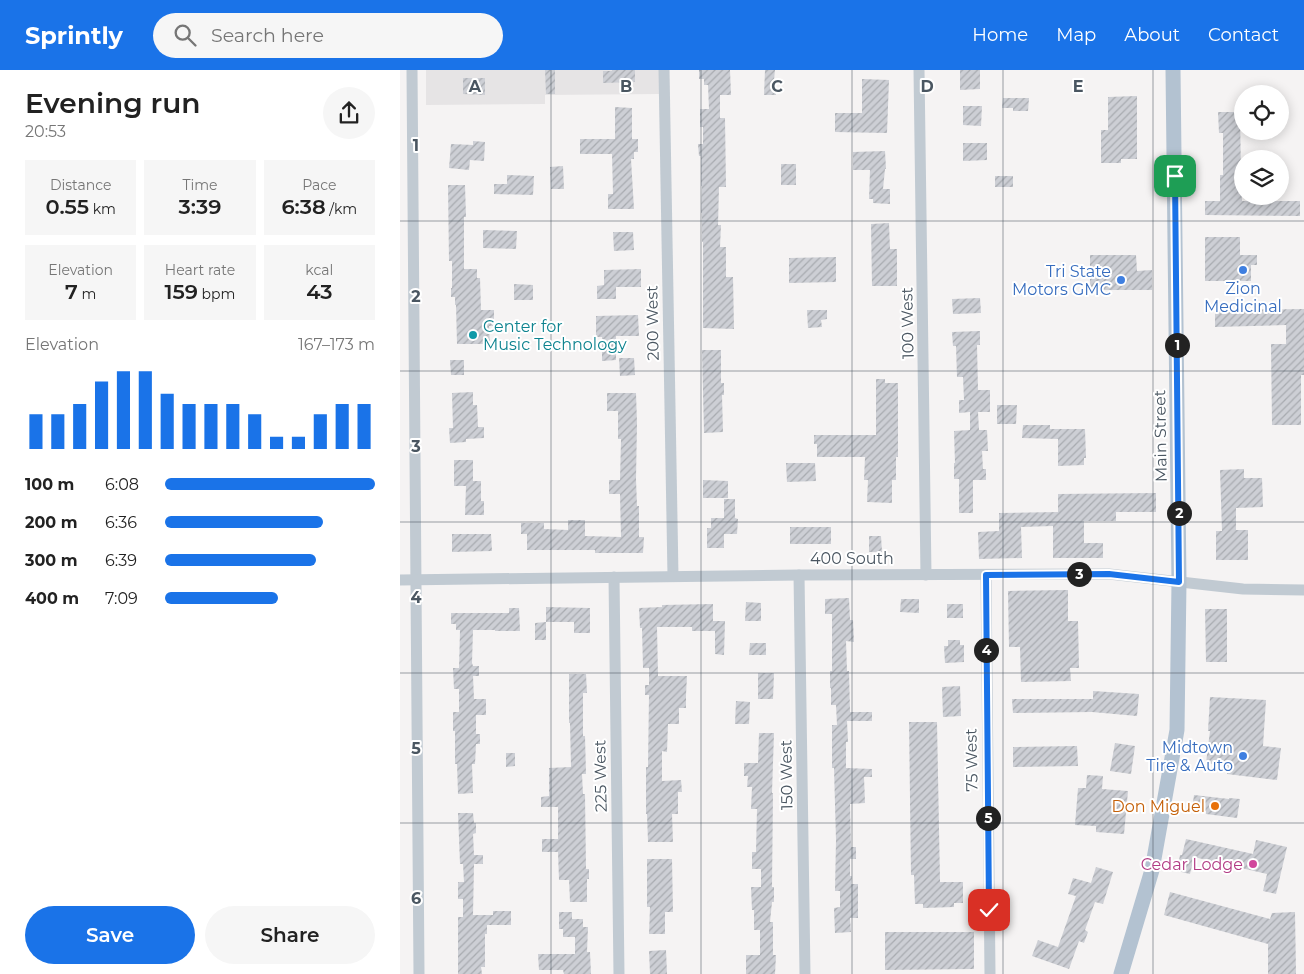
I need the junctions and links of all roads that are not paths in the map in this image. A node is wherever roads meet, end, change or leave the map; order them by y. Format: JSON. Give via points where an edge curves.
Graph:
{"nodes":[{"id":1,"x":412,"y":70,"type":"edge"},
{"id":2,"x":664,"y":70,"type":"edge"},
{"id":3,"x":919,"y":70,"type":"edge"},
{"id":4,"x":1173,"y":70,"type":"edge"},
{"id":5,"x":799,"y":575,"type":"junction"},
{"id":6,"x":926,"y":575,"type":"junction"},
{"id":7,"x":986,"y":575,"type":"junction"},
{"id":8,"x":673,"y":576,"type":"junction"},
{"id":9,"x":614,"y":577,"type":"junction"},
{"id":10,"x":400,"y":580,"type":"edge"},
{"id":11,"x":416,"y":580,"type":"junction"},
{"id":12,"x":1179,"y":582,"type":"junction"},
{"id":13,"x":1304,"y":590,"type":"edge"},
{"id":14,"x":419,"y":974,"type":"edge"},
{"id":15,"x":619,"y":974,"type":"edge"},
{"id":16,"x":805,"y":974,"type":"edge"},
{"id":17,"x":990,"y":974,"type":"edge"},
{"id":18,"x":1121,"y":974,"type":"edge"}],
"edges":[{"from":1,"to":11,"type":"street"},
{"from":2,"to":8,"type":"street","name":"200 West"},
{"from":3,"to":6,"type":"street","name":"100 West"},
{"from":4,"to":12,"type":"main road","name":"Main Street"},
{"from":5,"to":6,"type":"street","name":"400 South"},
{"from":5,"to":8,"type":"street","name":"400 South"},
{"from":5,"to":16,"type":"street","name":"150 West"},
{"from":6,"to":7,"type":"street","name":"400 South"},
{"from":7,"to":12,"type":"street","name":"400 South","via":[[1109,574]]},
{"from":7,"to":17,"type":"street","name":"75 West"},
{"from":8,"to":9,"type":"street","name":"400 South"},
{"from":9,"to":11,"type":"street","name":"400 South"},
{"from":9,"to":15,"type":"street","name":"225 West"},
{"from":10,"to":11,"type":"street","name":"400 South"},
{"from":11,"to":14,"type":"street"},
{"from":12,"to":13,"type":"street","name":"400 South","via":[[1243,589]]},
{"from":12,"to":18,"type":"main road","name":"Main Street","via":[[1177,730],[1152,870]]}]}
